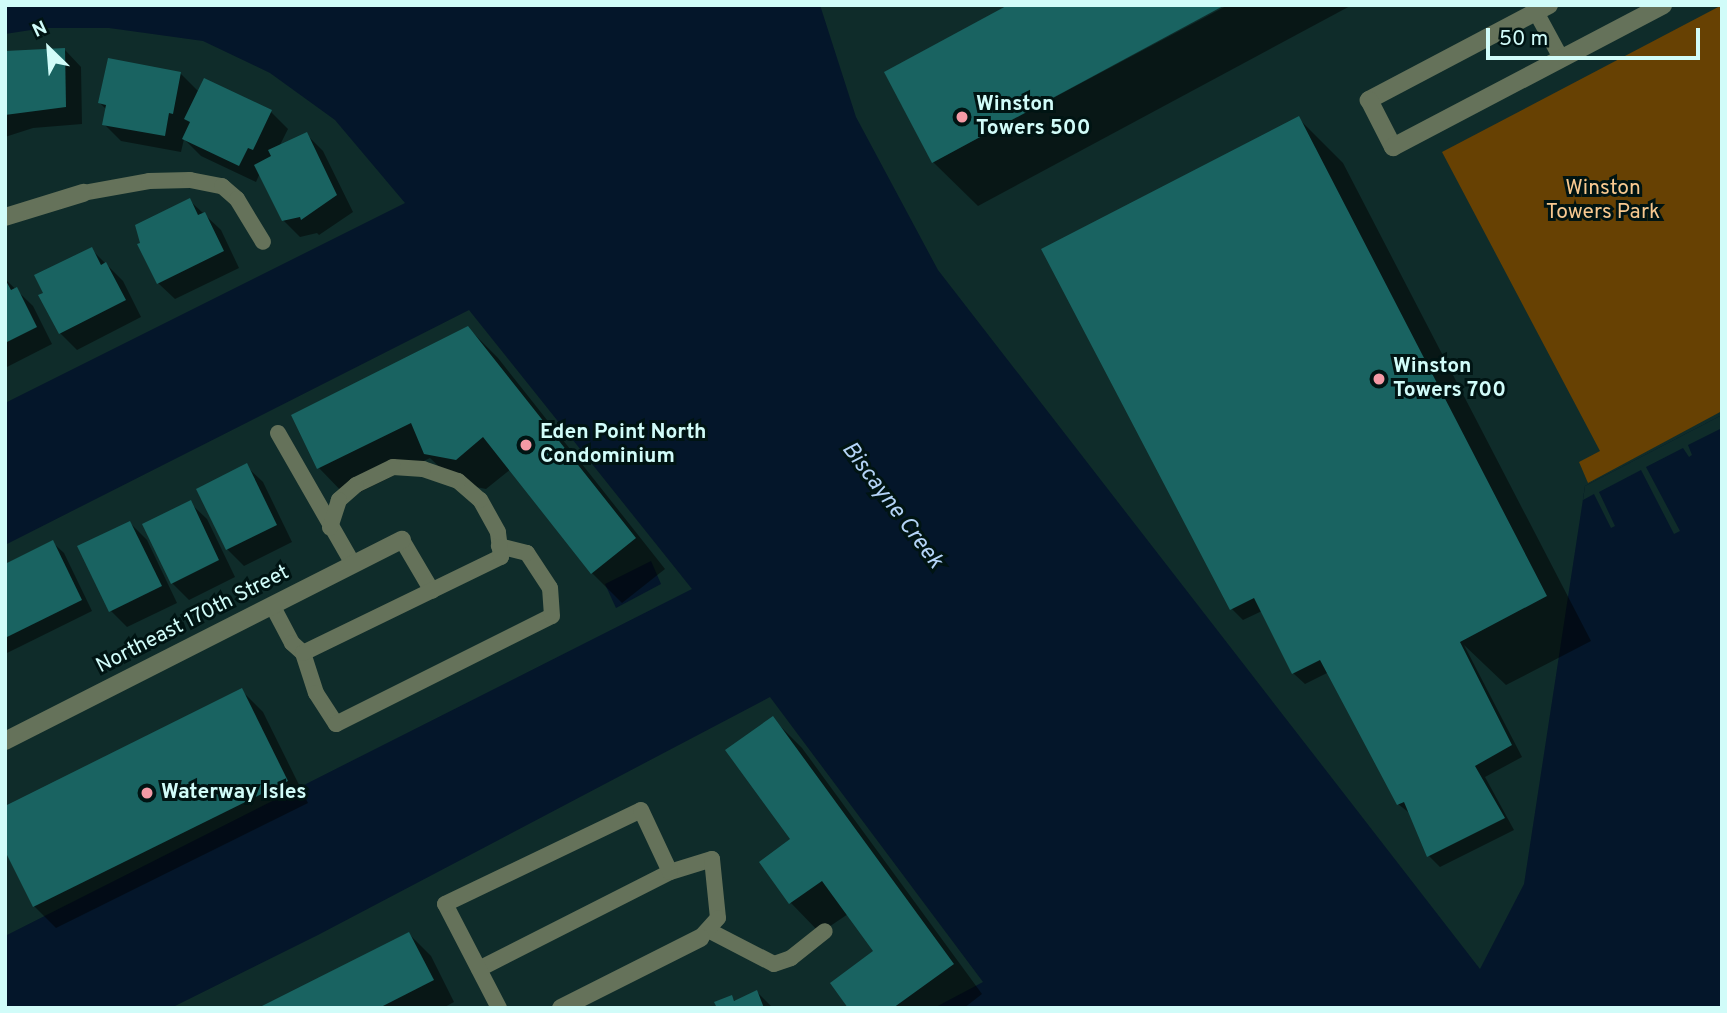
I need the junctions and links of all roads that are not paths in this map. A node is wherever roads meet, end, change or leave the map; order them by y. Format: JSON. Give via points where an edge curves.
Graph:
{"nodes":[{"id":1,"x":1663,"y":5,"type":"edge"},
{"id":2,"x":1543,"y":9,"type":"edge"},
{"id":3,"x":1561,"y":58,"type":"junction"},
{"id":4,"x":83,"y":193,"type":"joint"},
{"id":5,"x":5,"y":216,"type":"edge"},
{"id":6,"x":263,"y":243,"type":"dead end"},
{"id":7,"x":278,"y":433,"type":"dead end"},
{"id":8,"x":330,"y":528,"type":"junction"},
{"id":9,"x":402,"y":540,"type":"joint"},
{"id":10,"x":499,"y":546,"type":"junction"},
{"id":11,"x":353,"y":564,"type":"junction"},
{"id":12,"x":432,"y":592,"type":"junction"},
{"id":13,"x":272,"y":605,"type":"junction"},
{"id":14,"x":303,"y":653,"type":"junction"},
{"id":15,"x":5,"y":741,"type":"edge"},
{"id":16,"x":670,"y":872,"type":"junction"},
{"id":17,"x":825,"y":932,"type":"dead end"},
{"id":18,"x":704,"y":934,"type":"junction"},
{"id":19,"x":479,"y":969,"type":"junction"},
{"id":20,"x":499,"y":1008,"type":"edge"},
{"id":21,"x":561,"y":1008,"type":"edge"}],
"edges":[{"from":1,"to":3,"type":"street"},
{"from":2,"to":3,"type":"lane"},
{"from":2,"to":3,"type":"street","via":[[1369,100],[1393,147]]},
{"from":4,"to":5,"type":"street"},
{"from":4,"to":6,"type":"lane","via":[[149,181],[190,180],[222,186],[237,199]]},
{"from":7,"to":8,"type":"lane"},
{"from":8,"to":10,"type":"lane","via":[[339,500],[356,485],[393,467],[424,469],[458,481],[480,500],[498,532]]},
{"from":8,"to":11,"type":"lane"},
{"from":9,"to":11,"type":"street","name":"Northeast 170th Street"},
{"from":9,"to":12,"type":"lane"},
{"from":10,"to":12,"type":"lane","via":[[501,556]]},
{"from":10,"to":14,"type":"lane","via":[[527,553],[550,588],[552,616],[336,724],[316,693]]},
{"from":11,"to":13,"type":"street","name":"Northeast 170th Street"},
{"from":12,"to":14,"type":"lane"},
{"from":13,"to":14,"type":"lane","via":[[292,643]]},
{"from":13,"to":15,"type":"street","name":"Northeast 170th Street"},
{"from":16,"to":18,"type":"lane","via":[[712,859],[719,918]]},
{"from":16,"to":19,"type":"lane"},
{"from":16,"to":19,"type":"lane","via":[[640,810],[444,904]]},
{"from":17,"to":18,"type":"lane","via":[[791,958],[774,964]]},
{"from":18,"to":21,"type":"street"},
{"from":19,"to":20,"type":"lane"}]}
